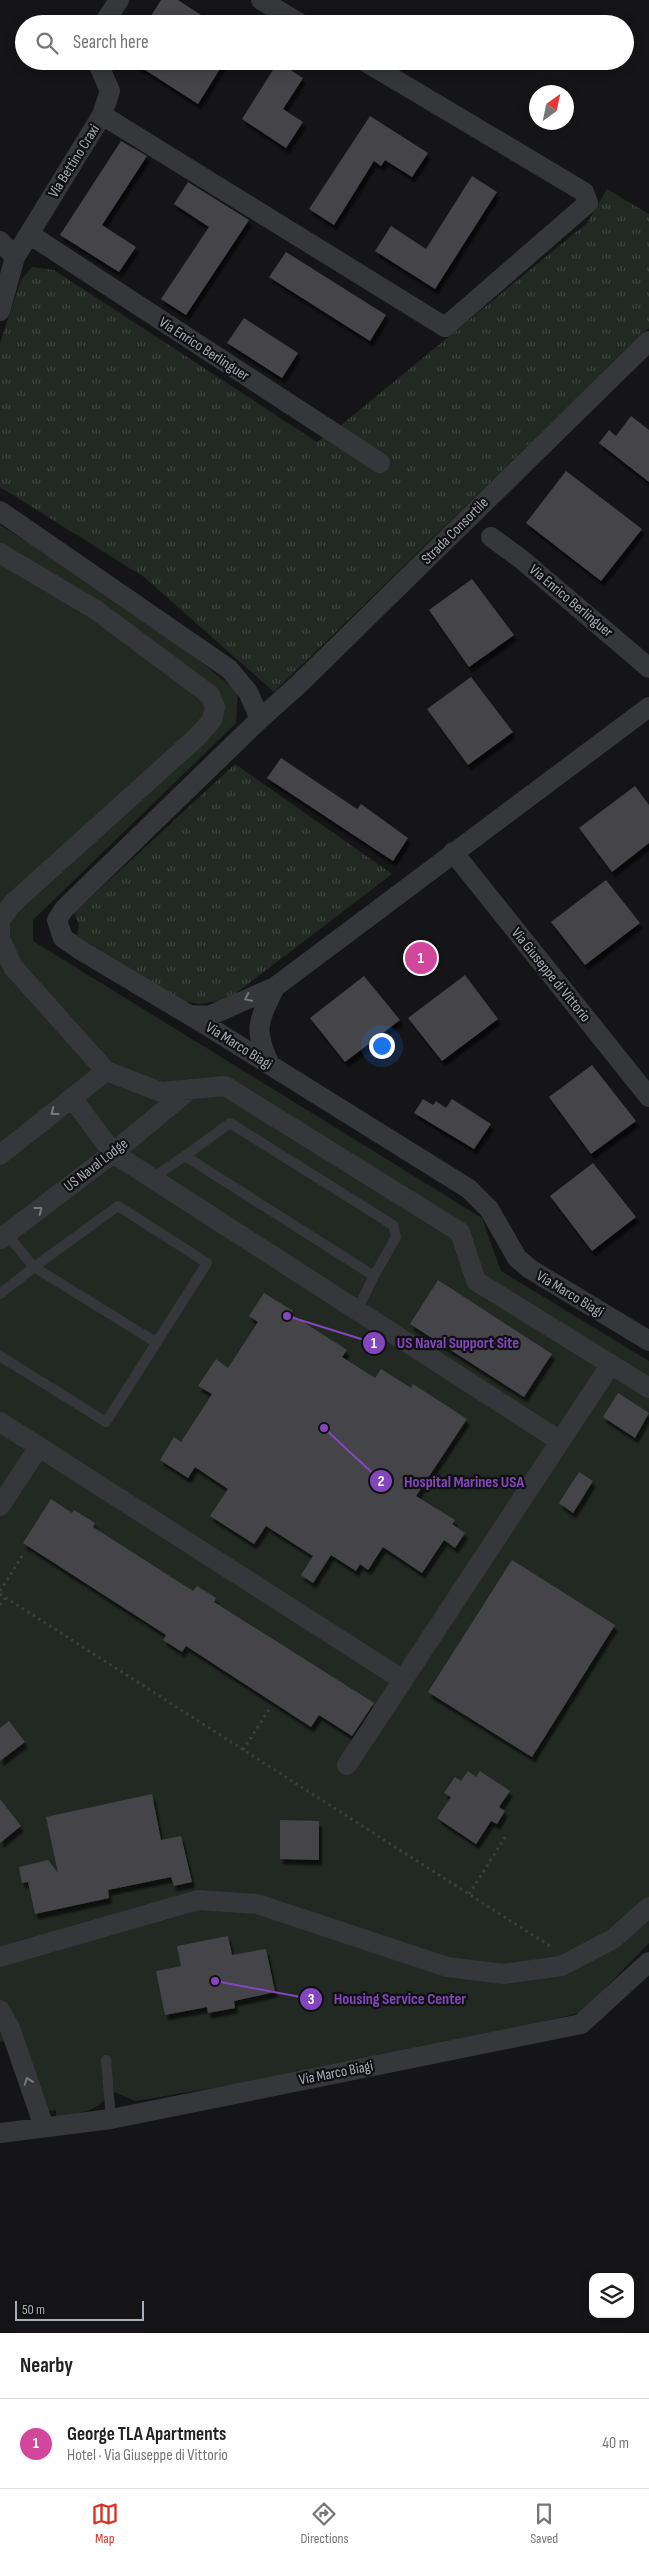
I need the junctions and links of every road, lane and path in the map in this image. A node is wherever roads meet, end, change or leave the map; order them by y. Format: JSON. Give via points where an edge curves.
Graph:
{"nodes":[{"id":1,"x":119,"y":0,"type":"edge"},
{"id":2,"x":261,"y":0,"type":"edge"},
{"id":3,"x":109,"y":15,"type":"edge"},
{"id":4,"x":286,"y":15,"type":"edge"},
{"id":5,"x":101,"y":70,"type":"edge"},
{"id":6,"x":379,"y":70,"type":"edge"},
{"id":7,"x":102,"y":115,"type":"junction"},
{"id":8,"x":29,"y":234,"type":"junction"},
{"id":9,"x":0,"y":241,"type":"edge"},
{"id":10,"x":15,"y":257,"type":"junction"},
{"id":11,"x":0,"y":311,"type":"edge"},
{"id":12,"x":649,"y":341,"type":"edge"},
{"id":13,"x":380,"y":463,"type":"dead end"},
{"id":14,"x":0,"y":511,"type":"edge"},
{"id":15,"x":491,"y":537,"type":"dead end"},
{"id":16,"x":0,"y":553,"type":"edge"},
{"id":17,"x":649,"y":668,"type":"edge"},
{"id":18,"x":649,"y":707,"type":"edge"},
{"id":19,"x":260,"y":719,"type":"junction"},
{"id":20,"x":453,"y":852,"type":"junction"},
{"id":21,"x":0,"y":935,"type":"edge"},
{"id":22,"x":0,"y":939,"type":"edge"},
{"id":23,"x":275,"y":987,"type":"junction"},
{"id":24,"x":222,"y":1011,"type":"junction"},
{"id":25,"x":190,"y":1016,"type":"junction"},
{"id":26,"x":258,"y":1026,"type":"junction"},
{"id":27,"x":227,"y":1038,"type":"junction"},
{"id":28,"x":270,"y":1065,"type":"junction"},
{"id":29,"x":106,"y":1071,"type":"junction"},
{"id":30,"x":190,"y":1089,"type":"junction"},
{"id":31,"x":649,"y":1097,"type":"edge"},
{"id":32,"x":72,"y":1098,"type":"junction"},
{"id":33,"x":113,"y":1153,"type":"junction"},
{"id":34,"x":0,"y":1155,"type":"edge"},
{"id":35,"x":185,"y":1156,"type":"junction"},
{"id":36,"x":152,"y":1178,"type":"junction"},
{"id":37,"x":2,"y":1233,"type":"edge"},
{"id":38,"x":34,"y":1267,"type":"junction"},
{"id":39,"x":374,"y":1276,"type":"junction"},
{"id":40,"x":0,"y":1294,"type":"edge"},
{"id":41,"x":357,"y":1310,"type":"junction"},
{"id":42,"x":649,"y":1341,"type":"edge"},
{"id":43,"x":156,"y":1343,"type":"junction"},
{"id":44,"x":0,"y":1356,"type":"edge"},
{"id":45,"x":611,"y":1364,"type":"junction"},
{"id":46,"x":649,"y":1388,"type":"edge"},
{"id":47,"x":0,"y":1422,"type":"edge"},
{"id":48,"x":560,"y":1441,"type":"junction"},
{"id":49,"x":39,"y":1447,"type":"junction"},
{"id":50,"x":0,"y":1506,"type":"edge"},
{"id":51,"x":24,"y":1553,"type":"dead end"},
{"id":52,"x":0,"y":1593,"type":"edge"},
{"id":53,"x":5,"y":1598,"type":"junction"},
{"id":54,"x":0,"y":1605,"type":"edge"},
{"id":55,"x":403,"y":1680,"type":"junction"},
{"id":56,"x":270,"y":1708,"type":"dead end"},
{"id":57,"x":244,"y":1750,"type":"junction"},
{"id":58,"x":347,"y":1765,"type":"dead end"},
{"id":59,"x":506,"y":1836,"type":"dead end"},
{"id":60,"x":469,"y":1894,"type":"junction"},
{"id":61,"x":649,"y":1907,"type":"edge"},
{"id":62,"x":0,"y":1956,"type":"edge"},
{"id":63,"x":573,"y":1960,"type":"junction"},
{"id":64,"x":649,"y":1962,"type":"edge"},
{"id":65,"x":0,"y":2010,"type":"edge"},
{"id":66,"x":106,"y":2060,"type":"dead end"},
{"id":67,"x":112,"y":2119,"type":"junction"},
{"id":68,"x":44,"y":2127,"type":"junction"},
{"id":69,"x":0,"y":2133,"type":"edge"}],
"edges":[{"from":1,"to":3,"type":"street"},
{"from":2,"to":4,"type":"street"},
{"from":5,"to":7,"type":"street","name":"Via Bettino Craxi","via":[[110,91]]},
{"from":6,"to":7,"type":"street","via":[[584,192],[588,203],[445,327]]},
{"from":7,"to":8,"type":"street","name":"Via Bettino Craxi"},
{"from":8,"to":10,"type":"street","name":"Via Bettino Craxi"},
{"from":8,"to":13,"type":"street","name":"Via Enrico Berlinguer"},
{"from":9,"to":10,"type":"street"},
{"from":10,"to":11,"type":"street"},
{"from":12,"to":19,"type":"street","name":"Strada Consortile"},
{"from":14,"to":19,"type":"street","via":[[229,669],[248,692]]},
{"from":15,"to":17,"type":"street","name":"Via Enrico Berlinguer"},
{"from":16,"to":21,"type":"street","via":[[96,610],[210,695],[216,707],[212,720],[197,737],[13,903],[0,920]]},
{"from":18,"to":20,"type":"street"},
{"from":19,"to":25,"type":"street","name":"Via Marco Biagi","via":[[56,920],[63,938]]},
{"from":20,"to":23,"type":"street"},
{"from":20,"to":31,"type":"street","name":"Via Giuseppe di Vittorio"},
{"from":22,"to":29,"type":"street","via":[[13,967]]},
{"from":23,"to":24,"type":"street","one_way":true},
{"from":23,"to":26,"type":"street"},
{"from":24,"to":25,"type":"street","via":[[209,1016]]},
{"from":24,"to":27,"type":"street"},
{"from":25,"to":27,"type":"street","name":"Via Marco Biagi"},
{"from":26,"to":27,"type":"street"},
{"from":26,"to":28,"type":"street","via":[[260,1044]]},
{"from":27,"to":28,"type":"street","name":"Via Marco Biagi"},
{"from":28,"to":42,"type":"street","name":"Via Marco Biagi","via":[[469,1189],[489,1209],[517,1258],[530,1269]]},
{"from":29,"to":30,"type":"street","via":[[161,1092]]},
{"from":29,"to":32,"type":"street"},
{"from":30,"to":33,"type":"street","name":"US Naval Lodge"},
{"from":30,"to":45,"type":"street","via":[[225,1086],[460,1232],[476,1281]]},
{"from":32,"to":33,"type":"street"},
{"from":32,"to":34,"type":"street","one_way":true},
{"from":33,"to":36,"type":"street"},
{"from":37,"to":33,"type":"street","name":"US Naval Lodge","one_way":true},
{"from":35,"to":36,"type":"lane"},
{"from":35,"to":39,"type":"lane"},
{"from":35,"to":39,"type":"lane","via":[[230,1123],[393,1225],[396,1236]]},
{"from":36,"to":41,"type":"street"},
{"from":37,"to":38,"type":"lane"},
{"from":38,"to":40,"type":"lane"},
{"from":38,"to":43,"type":"lane"},
{"from":38,"to":43,"type":"lane","via":[[118,1206],[127,1210],[208,1263]]},
{"from":39,"to":41,"type":"lane"},
{"from":41,"to":48,"type":"street"},
{"from":43,"to":44,"type":"lane","via":[[106,1422]]},
{"from":45,"to":46,"type":"street"},
{"from":45,"to":48,"type":"street"},
{"from":47,"to":49,"type":"street"},
{"from":48,"to":55,"type":"street"},
{"from":49,"to":50,"type":"street"},
{"from":49,"to":55,"type":"street"},
{"from":51,"to":52,"type":"path"},
{"from":52,"to":53,"type":"path"},
{"from":53,"to":54,"type":"path"},
{"from":53,"to":57,"type":"path"},
{"from":55,"to":58,"type":"street"},
{"from":56,"to":57,"type":"path"},
{"from":57,"to":60,"type":"path"},
{"from":59,"to":60,"type":"path"},
{"from":60,"to":63,"type":"path"},
{"from":61,"to":63,"type":"street","via":[[613,1939]]},
{"from":62,"to":63,"type":"street","via":[[198,1900],[257,1904],[447,1967],[504,1974],[561,1966]]},
{"from":64,"to":67,"type":"street","name":"Via Marco Biagi","via":[[581,2024]]},
{"from":68,"to":65,"type":"street","one_way":true,"via":[[10,2028]]},
{"from":66,"to":67,"type":"lane"},
{"from":67,"to":68,"type":"street","name":"Via Marco Biagi"},
{"from":68,"to":69,"type":"street","name":"Via Marco Biagi"}]}
